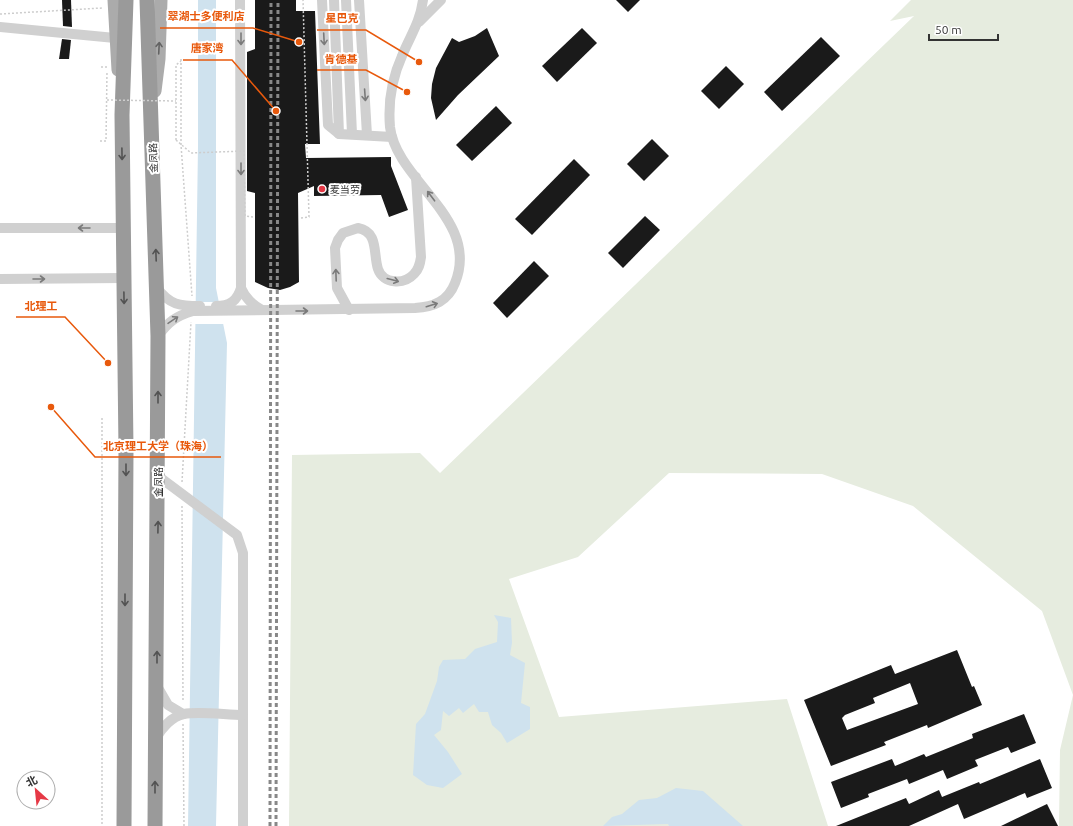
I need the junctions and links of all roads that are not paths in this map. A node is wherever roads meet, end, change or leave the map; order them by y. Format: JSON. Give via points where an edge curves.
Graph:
{"nodes":[{"id":1,"x":114,"y":0,"type":"edge"},
{"id":2,"x":126,"y":0,"type":"edge"},
{"id":3,"x":147,"y":0,"type":"edge"},
{"id":4,"x":161,"y":0,"type":"edge"},
{"id":5,"x":240,"y":0,"type":"edge"},
{"id":6,"x":322,"y":0,"type":"edge"},
{"id":7,"x":334,"y":0,"type":"edge"},
{"id":8,"x":346,"y":0,"type":"edge"},
{"id":9,"x":359,"y":0,"type":"edge"},
{"id":10,"x":423,"y":0,"type":"edge"},
{"id":11,"x":441,"y":0,"type":"edge"},
{"id":12,"x":418,"y":24,"type":"junction"},
{"id":13,"x":0,"y":27,"type":"edge"},
{"id":14,"x":115,"y":38,"type":"junction"},
{"id":15,"x":122,"y":115,"type":"junction"},
{"id":16,"x":152,"y":115,"type":"junction"},
{"id":17,"x":339,"y":134,"type":"junction"},
{"id":18,"x":352,"y":134,"type":"junction"},
{"id":19,"x":367,"y":134,"type":"junction"},
{"id":20,"x":392,"y":137,"type":"junction"},
{"id":21,"x":416,"y":178,"type":"junction"},
{"id":22,"x":0,"y":228,"type":"edge"},
{"id":23,"x":123,"y":228,"type":"junction"},
{"id":24,"x":124,"y":278,"type":"junction"},
{"id":25,"x":0,"y":279,"type":"edge"},
{"id":26,"x":157,"y":288,"type":"junction"},
{"id":27,"x":241,"y":288,"type":"junction"},
{"id":28,"x":192,"y":309,"type":"junction"},
{"id":29,"x":227,"y":309,"type":"junction"},
{"id":30,"x":349,"y":310,"type":"junction"},
{"id":31,"x":263,"y":311,"type":"junction"},
{"id":32,"x":158,"y":336,"type":"junction"},
{"id":33,"x":158,"y":476,"type":"junction"},
{"id":34,"x":157,"y":686,"type":"junction"},
{"id":35,"x":186,"y":714,"type":"junction"},
{"id":36,"x":243,"y":715,"type":"junction"},
{"id":37,"x":155,"y":740,"type":"junction"},
{"id":38,"x":124,"y":826,"type":"edge"},
{"id":39,"x":155,"y":826,"type":"edge"},
{"id":40,"x":243,"y":826,"type":"edge"}],
"edges":[{"from":1,"to":14,"type":"main road"},
{"from":2,"to":15,"type":"highway"},
{"from":3,"to":16,"type":"highway","name":"金凤路"},
{"from":16,"to":4,"type":"main road","one_way":true,"via":[[159,59]]},
{"from":5,"to":27,"type":"street","one_way":true},
{"from":6,"to":17,"type":"street","one_way":true,"via":[[328,125]]},
{"from":7,"to":17,"type":"street"},
{"from":8,"to":18,"type":"street"},
{"from":9,"to":19,"type":"street","one_way":true},
{"from":10,"to":12,"type":"street"},
{"from":11,"to":12,"type":"street"},
{"from":12,"to":20,"type":"street","via":[[395,75],[390,113]]},
{"from":13,"to":14,"type":"street"},
{"from":14,"to":15,"type":"main road"},
{"from":15,"to":23,"type":"highway","one_way":true},
{"from":26,"to":16,"type":"highway","name":"金凤路","one_way":true},
{"from":17,"to":18,"type":"street"},
{"from":18,"to":19,"type":"street"},
{"from":19,"to":20,"type":"street"},
{"from":20,"to":21,"type":"street"},
{"from":30,"to":21,"type":"street","one_way":true,"via":[[427,307],[444,300],[454,287],[461,261],[458,242],[440,209]]},
{"from":30,"to":21,"type":"street","one_way":true,"via":[[337,288],[335,248],[347,230],[358,228],[369,234],[374,243],[380,273],[388,279],[400,282],[418,269],[421,257]]},
{"from":23,"to":22,"type":"street","one_way":true},
{"from":23,"to":24,"type":"highway"},
{"from":25,"to":24,"type":"street","one_way":true},
{"from":24,"to":38,"type":"highway","one_way":true},
{"from":26,"to":28,"type":"street","via":[[167,300]]},
{"from":26,"to":32,"type":"highway","name":"金凤路"},
{"from":27,"to":29,"type":"street","via":[[238,297]]},
{"from":27,"to":31,"type":"street","via":[[245,297]]},
{"from":28,"to":29,"type":"street"},
{"from":32,"to":28,"type":"street","one_way":true,"via":[[166,324]]},
{"from":29,"to":31,"type":"street"},
{"from":31,"to":30,"type":"street","one_way":true},
{"from":33,"to":32,"type":"highway","name":"金凤路","one_way":true},
{"from":34,"to":33,"type":"highway","name":"金凤路","one_way":true},
{"from":33,"to":36,"type":"street","via":[[237,535],[243,553]]},
{"from":34,"to":35,"type":"street","via":[[168,705]]},
{"from":34,"to":37,"type":"highway","name":"金凤路"},
{"from":35,"to":36,"type":"street"},
{"from":35,"to":37,"type":"street","via":[[173,719]]},
{"from":36,"to":40,"type":"street"},
{"from":39,"to":37,"type":"highway","name":"金凤路","one_way":true}]}
